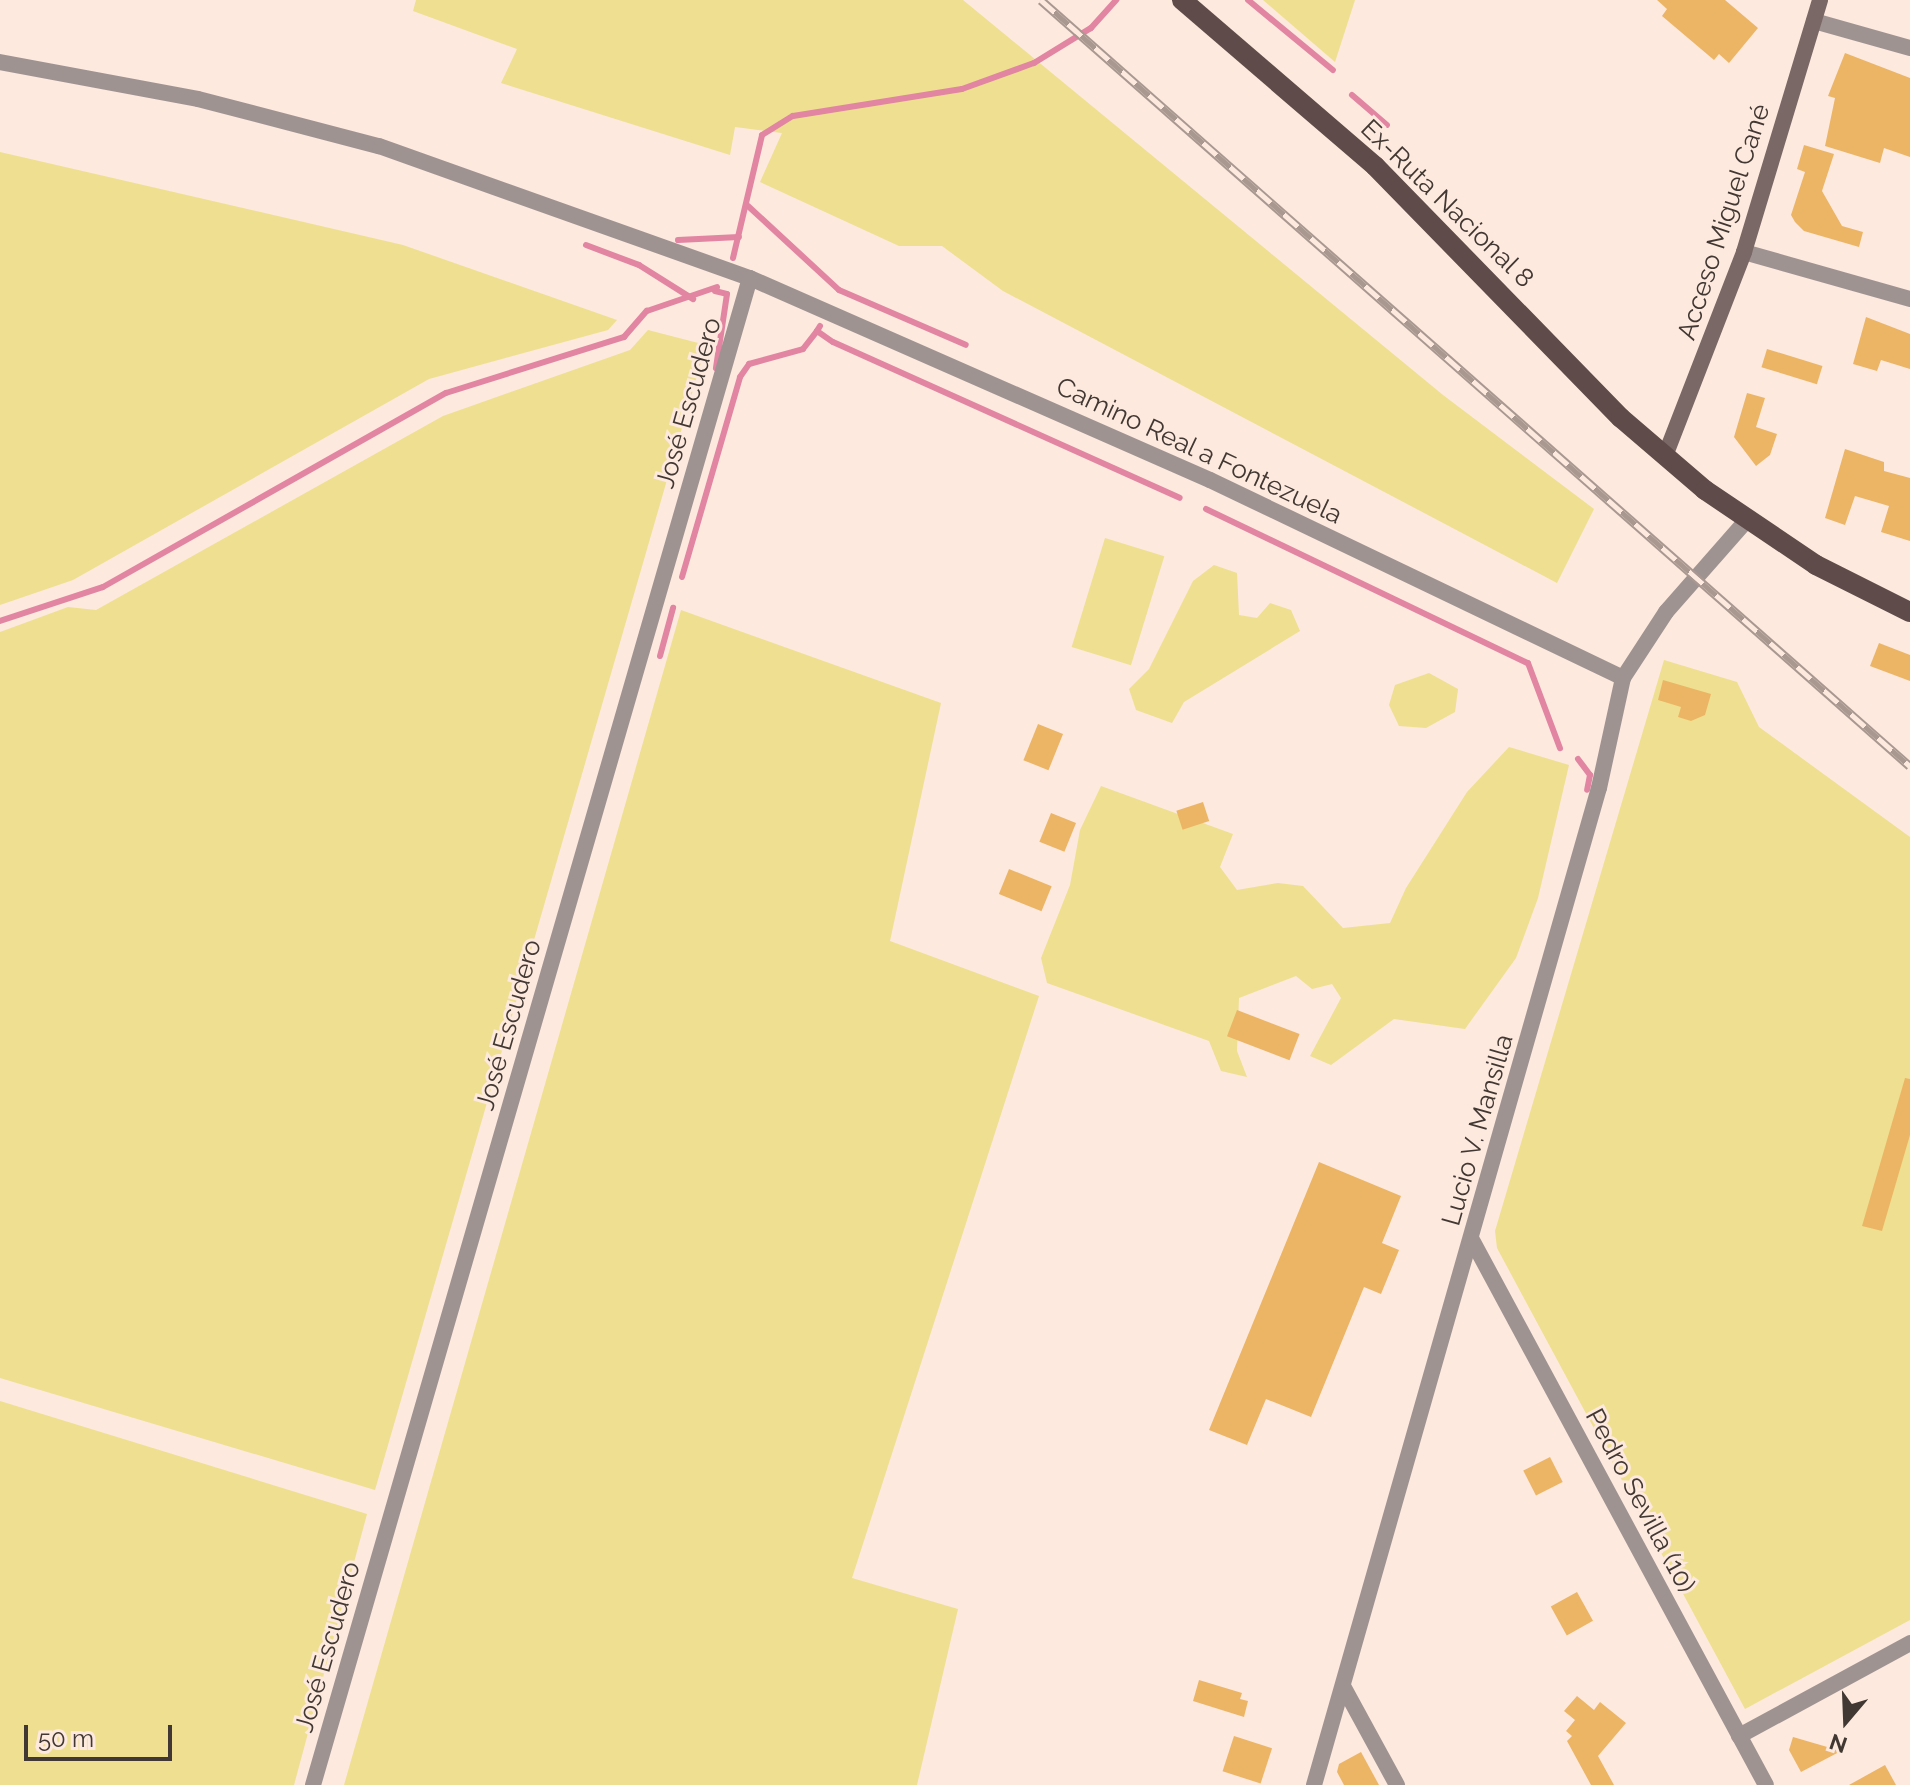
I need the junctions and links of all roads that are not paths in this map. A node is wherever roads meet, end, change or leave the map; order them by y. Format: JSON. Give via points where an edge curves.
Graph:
{"nodes":[{"id":1,"x":1182,"y":0,"type":"edge"},
{"id":2,"x":1820,"y":0,"type":"edge"},
{"id":3,"x":1814,"y":21,"type":"junction"},
{"id":4,"x":1910,"y":48,"type":"edge"},
{"id":5,"x":0,"y":62,"type":"edge"},
{"id":6,"x":1744,"y":252,"type":"junction"},
{"id":7,"x":750,"y":278,"type":"junction"},
{"id":8,"x":1910,"y":299,"type":"edge"},
{"id":9,"x":1665,"y":456,"type":"junction"},
{"id":10,"x":1746,"y":521,"type":"junction"},
{"id":11,"x":1910,"y":612,"type":"edge"},
{"id":12,"x":1623,"y":678,"type":"junction"},
{"id":13,"x":1472,"y":1240,"type":"junction"},
{"id":14,"x":1910,"y":1643,"type":"edge"},
{"id":15,"x":1343,"y":1686,"type":"junction"},
{"id":16,"x":1739,"y":1736,"type":"junction"},
{"id":17,"x":313,"y":1785,"type":"edge"},
{"id":18,"x":1314,"y":1785,"type":"edge"},
{"id":19,"x":1397,"y":1785,"type":"edge"},
{"id":20,"x":1766,"y":1785,"type":"edge"}],
"edges":[{"from":1,"to":9,"type":"main road","name":"Ex-Ruta Nacional 8","via":[[1375,166]]},
{"from":2,"to":3,"type":"main road","name":"Acceso Miguel Cané"},
{"from":3,"to":4,"type":"street"},
{"from":3,"to":6,"type":"main road","name":"Acceso Miguel Cané"},
{"from":5,"to":7,"type":"street","name":"Camino Real a Fontezuela","via":[[198,99],[379,146]]},
{"from":6,"to":8,"type":"street"},
{"from":6,"to":9,"type":"main road","name":"Acceso Miguel Cané"},
{"from":7,"to":12,"type":"street","name":"Camino Real a Fontezuela","via":[[1210,480]]},
{"from":7,"to":17,"type":"street","name":"José Escudero"},
{"from":9,"to":10,"type":"main road","name":"Ex-Ruta Nacional 8"},
{"from":10,"to":11,"type":"main road","name":"Ex-Ruta Nacional 8","via":[[1816,565]]},
{"from":10,"to":12,"type":"street","name":"Lucio V. Mansilla","via":[[1666,612]]},
{"from":12,"to":13,"type":"street","name":"Lucio V. Mansilla","via":[[1599,788]]},
{"from":13,"to":15,"type":"street","name":"Lucio V. Mansilla"},
{"from":13,"to":16,"type":"street","name":"Pedro Sevilla (10)"},
{"from":14,"to":16,"type":"street"},
{"from":15,"to":18,"type":"street","name":"Lucio V. Mansilla"},
{"from":15,"to":19,"type":"street"},
{"from":16,"to":20,"type":"street","name":"Pedro Sevilla (10)"}]}
